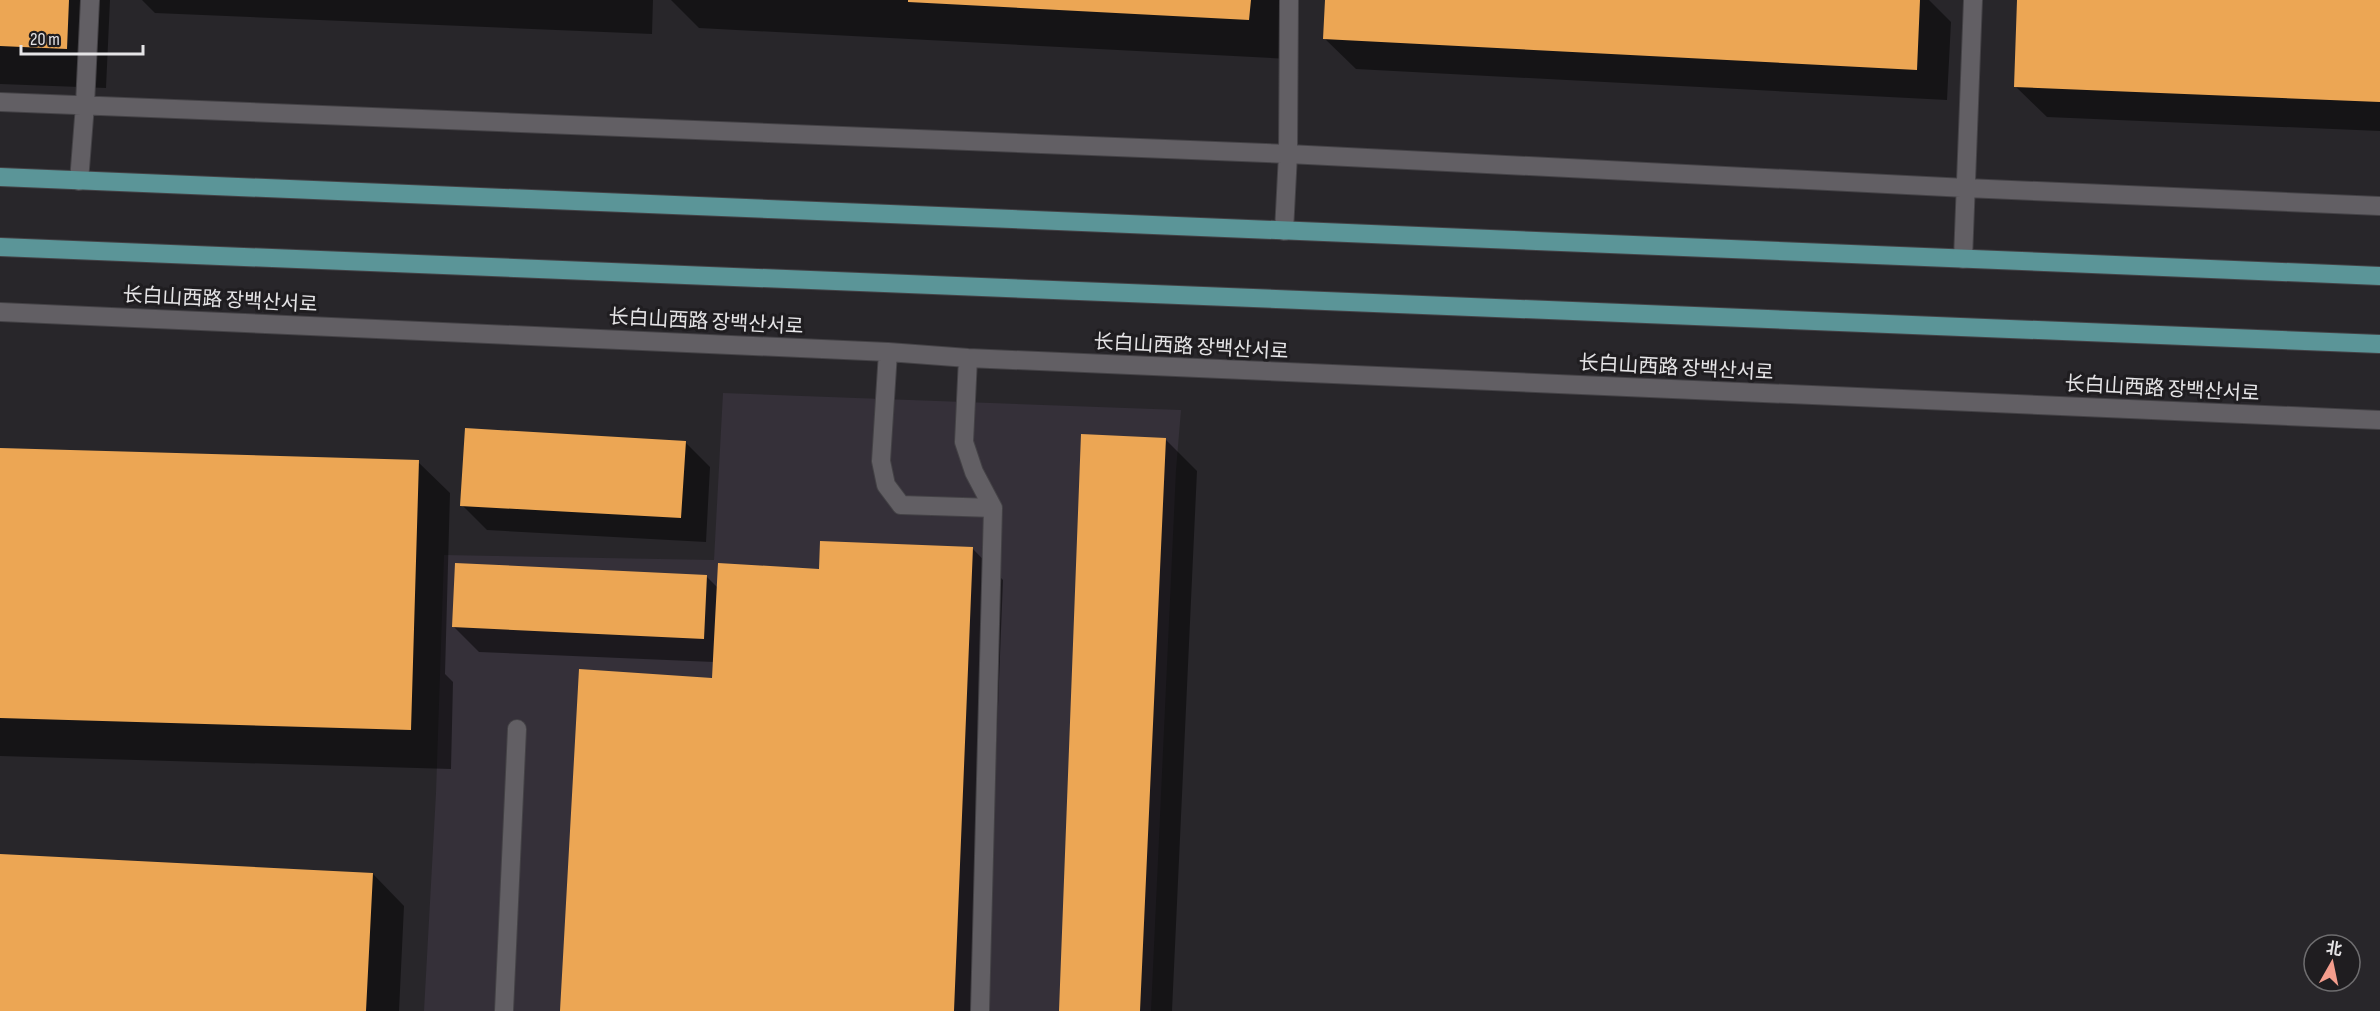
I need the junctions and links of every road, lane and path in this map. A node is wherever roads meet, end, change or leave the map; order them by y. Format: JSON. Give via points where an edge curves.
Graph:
{"nodes":[{"id":1,"x":90,"y":0,"type":"edge"},
{"id":2,"x":1289,"y":0,"type":"edge"},
{"id":3,"x":1972,"y":0,"type":"edge"},
{"id":4,"x":0,"y":102,"type":"edge"},
{"id":5,"x":85,"y":105,"type":"junction"},
{"id":6,"x":1288,"y":154,"type":"junction"},
{"id":7,"x":0,"y":177,"type":"edge"},
{"id":8,"x":79,"y":181,"type":"junction"},
{"id":9,"x":1966,"y":188,"type":"junction"},
{"id":10,"x":2380,"y":206,"type":"edge"},
{"id":11,"x":1284,"y":231,"type":"junction"},
{"id":12,"x":0,"y":247,"type":"edge"},
{"id":13,"x":1964,"y":259,"type":"junction"},
{"id":14,"x":2380,"y":276,"type":"edge"},
{"id":15,"x":0,"y":312,"type":"edge"},
{"id":16,"x":2380,"y":344,"type":"edge"},
{"id":17,"x":888,"y":352,"type":"junction"},
{"id":18,"x":968,"y":358,"type":"junction"},
{"id":19,"x":2380,"y":420,"type":"edge"},
{"id":20,"x":993,"y":508,"type":"junction"},
{"id":21,"x":517,"y":729,"type":"dead end"},
{"id":22,"x":504,"y":1011,"type":"edge"},
{"id":23,"x":980,"y":1011,"type":"edge"}],
"edges":[{"from":1,"to":5,"type":"street"},
{"from":2,"to":6,"type":"street"},
{"from":3,"to":9,"type":"street"},
{"from":4,"to":5,"type":"street"},
{"from":5,"to":6,"type":"street"},
{"from":5,"to":8,"type":"street"},
{"from":6,"to":9,"type":"street"},
{"from":6,"to":11,"type":"street"},
{"from":7,"to":8,"type":"main road"},
{"from":8,"to":11,"type":"main road"},
{"from":9,"to":10,"type":"street"},
{"from":9,"to":13,"type":"street"},
{"from":11,"to":13,"type":"main road"},
{"from":12,"to":16,"type":"main road"},
{"from":13,"to":14,"type":"main road"},
{"from":15,"to":17,"type":"street","name":"长白山西路 장백산서로"},
{"from":17,"to":18,"type":"street","name":"长白山西路 장백산서로"},
{"from":17,"to":20,"type":"street","via":[[881,461],[886,485],[901,505]]},
{"from":18,"to":19,"type":"street","name":"长白山西路 장백산서로"},
{"from":18,"to":20,"type":"street","via":[[964,442]]},
{"from":20,"to":23,"type":"street"},
{"from":21,"to":22,"type":"street"}]}
